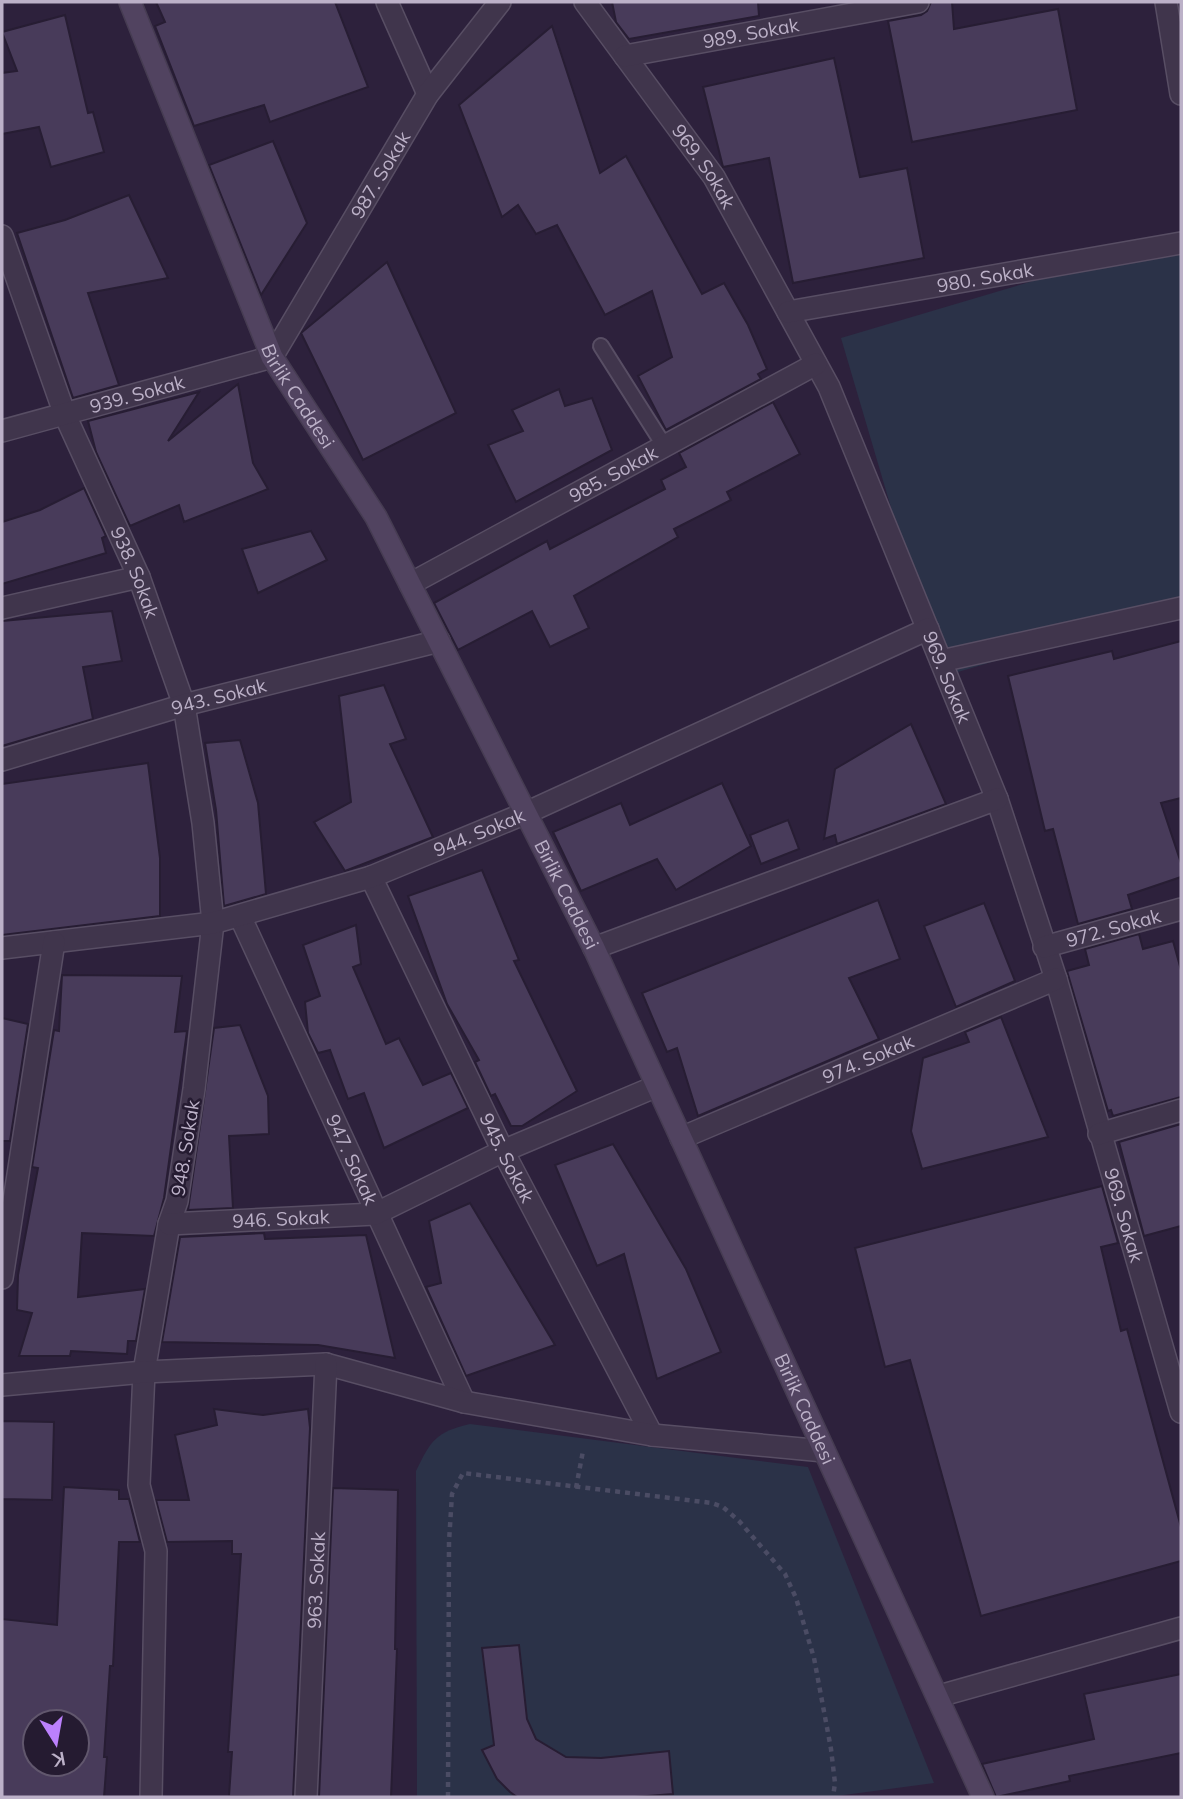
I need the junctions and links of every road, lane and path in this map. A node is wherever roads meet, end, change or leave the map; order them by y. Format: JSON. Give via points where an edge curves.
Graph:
{"nodes":[{"id":1,"x":130,"y":2,"type":"edge"},
{"id":2,"x":387,"y":2,"type":"edge"},
{"id":3,"x":500,"y":2,"type":"edge"},
{"id":4,"x":585,"y":2,"type":"edge"},
{"id":5,"x":918,"y":2,"type":"edge"},
{"id":6,"x":1166,"y":2,"type":"edge"},
{"id":7,"x":625,"y":56,"type":"junction"},
{"id":8,"x":428,"y":94,"type":"junction"},
{"id":9,"x":1181,"y":94,"type":"edge"},
{"id":10,"x":2,"y":236,"type":"edge"},
{"id":11,"x":1181,"y":243,"type":"edge"},
{"id":12,"x":788,"y":312,"type":"junction"},
{"id":13,"x":601,"y":346,"type":"dead end"},
{"id":14,"x":272,"y":356,"type":"junction"},
{"id":15,"x":816,"y":364,"type":"junction"},
{"id":16,"x":65,"y":415,"type":"junction"},
{"id":17,"x":2,"y":431,"type":"edge"},
{"id":18,"x":665,"y":447,"type":"junction"},
{"id":19,"x":139,"y":578,"type":"junction"},
{"id":20,"x":410,"y":584,"type":"junction"},
{"id":21,"x":2,"y":608,"type":"edge"},
{"id":22,"x":1181,"y":608,"type":"edge"},
{"id":23,"x":928,"y":629,"type":"junction"},
{"id":24,"x":439,"y":641,"type":"junction"},
{"id":25,"x":941,"y":661,"type":"junction"},
{"id":26,"x":184,"y":705,"type":"junction"},
{"id":27,"x":2,"y":760,"type":"edge"},
{"id":28,"x":997,"y":799,"type":"junction"},
{"id":29,"x":526,"y":813,"type":"junction"},
{"id":30,"x":371,"y":877,"type":"junction"},
{"id":31,"x":1181,"y":909,"type":"edge"},
{"id":32,"x":240,"y":916,"type":"junction"},
{"id":33,"x":213,"y":923,"type":"junction"},
{"id":34,"x":54,"y":942,"type":"junction"},
{"id":35,"x":1044,"y":947,"type":"junction"},
{"id":36,"x":2,"y":948,"type":"edge"},
{"id":37,"x":594,"y":948,"type":"junction"},
{"id":38,"x":1056,"y":979,"type":"junction"},
{"id":39,"x":657,"y":1086,"type":"junction"},
{"id":40,"x":1181,"y":1110,"type":"edge"},
{"id":41,"x":1099,"y":1134,"type":"junction"},
{"id":42,"x":681,"y":1138,"type":"junction"},
{"id":43,"x":503,"y":1151,"type":"junction"},
{"id":44,"x":375,"y":1214,"type":"junction"},
{"id":45,"x":169,"y":1224,"type":"junction"},
{"id":46,"x":2,"y":1278,"type":"edge"},
{"id":47,"x":326,"y":1364,"type":"junction"},
{"id":48,"x":144,"y":1372,"type":"junction"},
{"id":49,"x":2,"y":1385,"type":"edge"},
{"id":50,"x":464,"y":1402,"type":"junction"},
{"id":51,"x":1181,"y":1412,"type":"edge"},
{"id":52,"x":588,"y":1424,"type":"junction"},
{"id":53,"x":652,"y":1435,"type":"junction"},
{"id":54,"x":824,"y":1451,"type":"junction"},
{"id":55,"x":576,"y":1488,"type":"junction"},
{"id":56,"x":1181,"y":1628,"type":"edge"},
{"id":57,"x":939,"y":1696,"type":"junction"},
{"id":58,"x":151,"y":1797,"type":"edge"},
{"id":59,"x":306,"y":1797,"type":"edge"},
{"id":60,"x":448,"y":1797,"type":"edge"},
{"id":61,"x":833,"y":1797,"type":"edge"},
{"id":62,"x":983,"y":1797,"type":"edge"}],
"edges":[{"from":1,"to":14,"type":"main road","name":"Birlik Caddesi"},
{"from":2,"to":8,"type":"street"},
{"from":3,"to":8,"type":"street","name":"987. Sokak"},
{"from":4,"to":7,"type":"street","name":"969. Sokak"},
{"from":5,"to":7,"type":"street","name":"989. Sokak"},
{"from":6,"to":9,"type":"street"},
{"from":7,"to":12,"type":"street","name":"969. Sokak","via":[[714,177]]},
{"from":8,"to":14,"type":"street","name":"987. Sokak"},
{"from":10,"to":16,"type":"street","name":"938. Sokak"},
{"from":11,"to":12,"type":"street","name":"980. Sokak"},
{"from":12,"to":15,"type":"street","name":"969. Sokak"},
{"from":13,"to":18,"type":"lane"},
{"from":14,"to":16,"type":"street","name":"939. Sokak"},
{"from":14,"to":20,"type":"main road","name":"Birlik Caddesi","via":[[376,517]]},
{"from":15,"to":18,"type":"street","name":"985. Sokak"},
{"from":15,"to":23,"type":"street","name":"969. Sokak"},
{"from":16,"to":17,"type":"street","name":"939. Sokak"},
{"from":16,"to":19,"type":"street","name":"938. Sokak"},
{"from":18,"to":20,"type":"street","name":"985. Sokak"},
{"from":19,"to":21,"type":"street"},
{"from":19,"to":26,"type":"street","name":"938. Sokak"},
{"from":20,"to":24,"type":"main road","name":"Birlik Caddesi"},
{"from":22,"to":25,"type":"street"},
{"from":23,"to":25,"type":"street","name":"969. Sokak"},
{"from":23,"to":29,"type":"street","name":"944. Sokak"},
{"from":24,"to":26,"type":"street","name":"943. Sokak"},
{"from":24,"to":29,"type":"main road","name":"Birlik Caddesi"},
{"from":25,"to":28,"type":"street","name":"969. Sokak"},
{"from":26,"to":27,"type":"street","name":"943. Sokak"},
{"from":26,"to":33,"type":"street","name":"938. Sokak"},
{"from":28,"to":35,"type":"street","name":"969. Sokak"},
{"from":28,"to":37,"type":"street"},
{"from":29,"to":30,"type":"street","name":"944. Sokak"},
{"from":29,"to":37,"type":"main road","name":"Birlik Caddesi"},
{"from":30,"to":32,"type":"street","name":"944. Sokak"},
{"from":30,"to":43,"type":"street","name":"945. Sokak"},
{"from":31,"to":35,"type":"street","name":"972. Sokak"},
{"from":32,"to":33,"type":"street","name":"944. Sokak"},
{"from":32,"to":44,"type":"street","name":"947. Sokak"},
{"from":33,"to":34,"type":"street","name":"944. Sokak"},
{"from":33,"to":45,"type":"street","name":"948. Sokak","via":[[194,1089],[177,1201]]},
{"from":34,"to":36,"type":"street","name":"944. Sokak"},
{"from":34,"to":46,"type":"street"},
{"from":35,"to":38,"type":"street","name":"969. Sokak"},
{"from":37,"to":39,"type":"main road","name":"Birlik Caddesi"},
{"from":38,"to":41,"type":"street","name":"969. Sokak"},
{"from":38,"to":42,"type":"street","name":"974. Sokak"},
{"from":39,"to":42,"type":"main road","name":"Birlik Caddesi"},
{"from":39,"to":43,"type":"street","name":"946. Sokak"},
{"from":40,"to":41,"type":"street"},
{"from":41,"to":51,"type":"street","name":"969. Sokak"},
{"from":42,"to":54,"type":"main road","name":"Birlik Caddesi"},
{"from":43,"to":44,"type":"street","name":"946. Sokak"},
{"from":43,"to":53,"type":"street","name":"945. Sokak"},
{"from":44,"to":45,"type":"street","name":"946. Sokak"},
{"from":44,"to":50,"type":"street","name":"947. Sokak"},
{"from":45,"to":48,"type":"street","name":"948. Sokak"},
{"from":47,"to":48,"type":"street"},
{"from":47,"to":50,"type":"street"},
{"from":47,"to":59,"type":"street","name":"963. Sokak"},
{"from":48,"to":49,"type":"street"},
{"from":48,"to":58,"type":"street","name":"948. Sokak","via":[[139,1485],[156,1551]]},
{"from":50,"to":52,"type":"street"},
{"from":52,"to":53,"type":"street"},
{"from":52,"to":55,"type":"path"},
{"from":53,"to":54,"type":"street"},
{"from":54,"to":57,"type":"main road","name":"Birlik Caddesi"},
{"from":55,"to":60,"type":"path","via":[[473,1473],[463,1473],[454,1485],[449,1542]]},
{"from":55,"to":61,"type":"path","via":[[718,1504],[785,1574],[814,1658],[831,1749]]},
{"from":56,"to":57,"type":"street"},
{"from":57,"to":62,"type":"main road","name":"Birlik Caddesi"}]}
